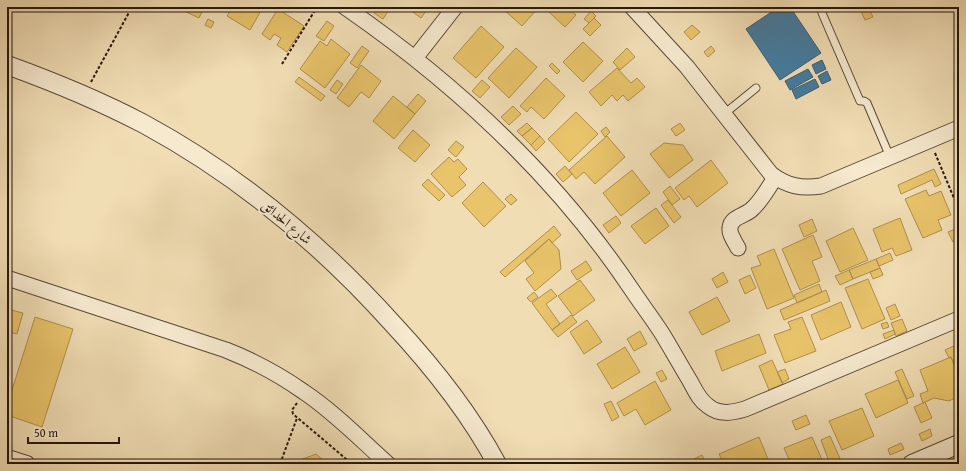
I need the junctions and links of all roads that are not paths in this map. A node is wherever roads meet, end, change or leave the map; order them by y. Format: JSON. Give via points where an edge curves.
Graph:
{"nodes":[{"id":1,"x":345,"y":7,"type":"edge"},
{"id":2,"x":455,"y":7,"type":"edge"},
{"id":3,"x":632,"y":7,"type":"edge"},
{"id":4,"x":822,"y":13,"type":"dead end"},
{"id":5,"x":415,"y":58,"type":"junction"},
{"id":6,"x":7,"y":65,"type":"edge"},
{"id":7,"x":756,"y":88,"type":"dead end"},
{"id":8,"x":724,"y":114,"type":"junction"},
{"id":9,"x":959,"y":128,"type":"edge"},
{"id":10,"x":890,"y":157,"type":"junction"},
{"id":11,"x":775,"y":178,"type":"junction"},
{"id":12,"x":738,"y":248,"type":"dead end"},
{"id":13,"x":7,"y":278,"type":"edge"},
{"id":14,"x":959,"y":319,"type":"edge"},
{"id":15,"x":959,"y":444,"type":"edge"},
{"id":16,"x":7,"y":453,"type":"edge"},
{"id":17,"x":32,"y":464,"type":"edge"},
{"id":18,"x":388,"y":464,"type":"edge"},
{"id":19,"x":497,"y":464,"type":"edge"},
{"id":20,"x":912,"y":464,"type":"edge"}],
"edges":[{"from":1,"to":5,"type":"street"},
{"from":2,"to":5,"type":"street"},
{"from":3,"to":8,"type":"street","via":[[687,67]]},
{"from":4,"to":10,"type":"lane","via":[[860,101],[867,103]]},
{"from":5,"to":14,"type":"street","via":[[489,123],[558,194],[630,286],[663,334],[698,396],[708,406],[720,412],[732,413],[745,409]]},
{"from":6,"to":19,"type":"street","name":"شارع الحدائق","via":[[84,95],[181,146],[240,185],[300,232],[355,282],[419,352],[461,406]]},
{"from":7,"to":8,"type":"lane"},
{"from":8,"to":11,"type":"street"},
{"from":9,"to":10,"type":"street"},
{"from":10,"to":11,"type":"street","via":[[821,186],[794,187]]},
{"from":11,"to":12,"type":"street","via":[[754,207],[731,223],[730,232]]},
{"from":13,"to":18,"type":"street","via":[[250,359],[304,392]]},
{"from":15,"to":20,"type":"street"},
{"from":16,"to":17,"type":"lane","via":[[29,460]]}]}
